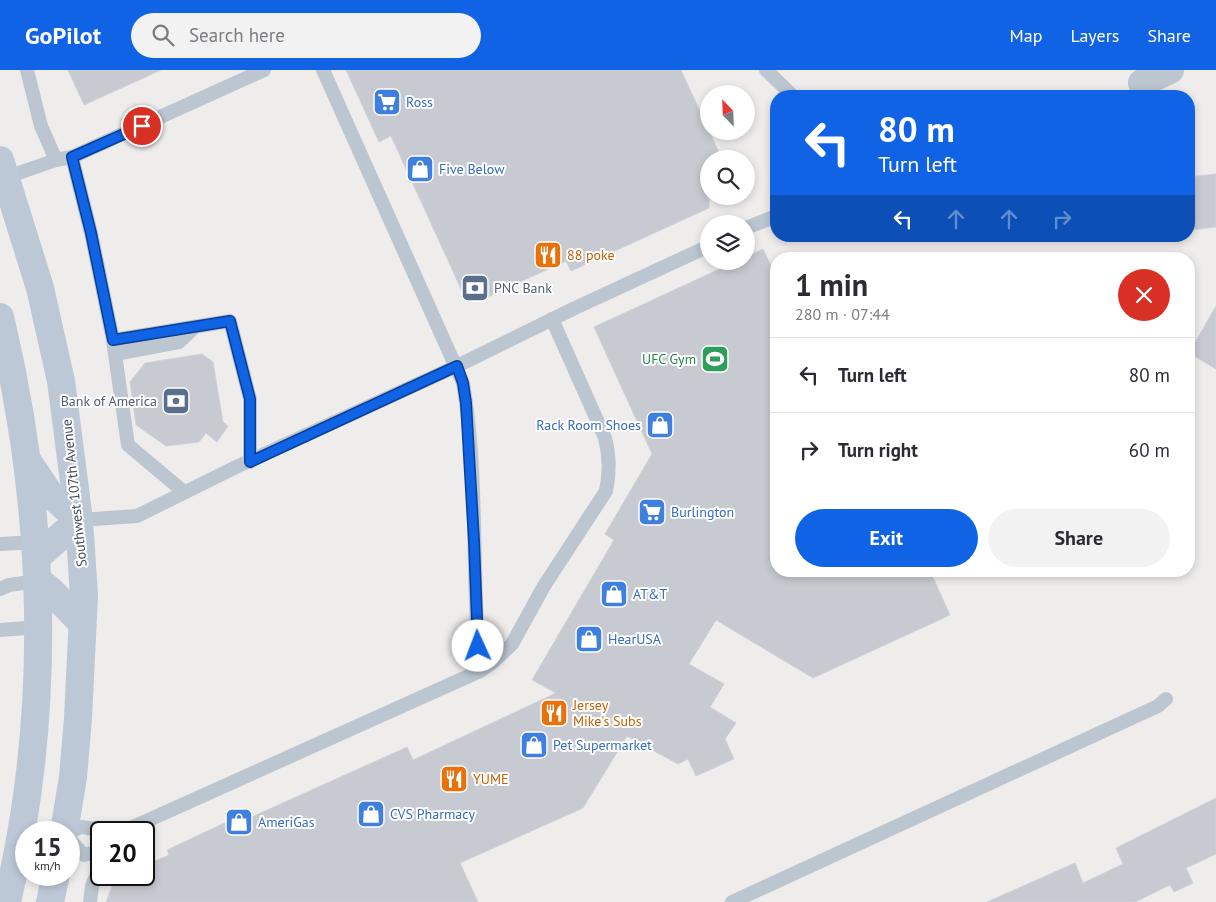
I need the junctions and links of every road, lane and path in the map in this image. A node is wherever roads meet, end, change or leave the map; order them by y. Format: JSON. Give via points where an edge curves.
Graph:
{"nodes":[{"id":1,"x":28,"y":70,"type":"edge"},
{"id":2,"x":264,"y":70,"type":"edge"},
{"id":3,"x":323,"y":70,"type":"edge"},
{"id":4,"x":766,"y":70,"type":"edge"},
{"id":5,"x":1170,"y":70,"type":"edge"},
{"id":6,"x":1142,"y":83,"type":"dead end"},
{"id":7,"x":787,"y":90,"type":"edge"},
{"id":8,"x":72,"y":157,"type":"junction"},
{"id":9,"x":56,"y":160,"type":"junction"},
{"id":10,"x":3,"y":169,"type":"edge"},
{"id":11,"x":770,"y":218,"type":"edge"},
{"id":12,"x":755,"y":224,"type":"edge"},
{"id":13,"x":700,"y":250,"type":"edge"},
{"id":14,"x":0,"y":317,"type":"edge"},
{"id":15,"x":552,"y":319,"type":"junction"},
{"id":16,"x":114,"y":347,"type":"junction"},
{"id":17,"x":457,"y":366,"type":"junction"},
{"id":18,"x":28,"y":462,"type":"junction"},
{"id":19,"x":250,"y":462,"type":"junction"},
{"id":20,"x":184,"y":492,"type":"junction"},
{"id":21,"x":79,"y":520,"type":"junction"},
{"id":22,"x":1,"y":545,"type":"edge"},
{"id":23,"x":37,"y":560,"type":"junction"},
{"id":24,"x":0,"y":589,"type":"edge"},
{"id":25,"x":82,"y":623,"type":"junction"},
{"id":26,"x":39,"y":627,"type":"junction"},
{"id":27,"x":0,"y":630,"type":"edge"},
{"id":28,"x":480,"y":671,"type":"junction"},
{"id":29,"x":1166,"y":699,"type":"dead end"},
{"id":30,"x":27,"y":790,"type":"junction"},
{"id":31,"x":156,"y":817,"type":"junction"},
{"id":32,"x":46,"y":821,"type":"edge"},
{"id":33,"x":65,"y":821,"type":"edge"},
{"id":34,"x":147,"y":821,"type":"edge"},
{"id":35,"x":152,"y":821,"type":"edge"},
{"id":36,"x":54,"y":886,"type":"edge"},
{"id":37,"x":92,"y":886,"type":"edge"},
{"id":38,"x":6,"y":902,"type":"edge"},
{"id":39,"x":50,"y":902,"type":"edge"},
{"id":40,"x":90,"y":902,"type":"edge"},
{"id":41,"x":732,"y":902,"type":"edge"}],
"edges":[{"from":1,"to":9,"type":"lane","via":[[41,126]]},
{"from":2,"to":8,"type":"lane"},
{"from":3,"to":17,"type":"lane"},
{"from":4,"to":7,"type":"lane"},
{"from":5,"to":6,"type":"street"},
{"from":8,"to":9,"type":"lane"},
{"from":8,"to":16,"type":"lane"},
{"from":9,"to":10,"type":"lane"},
{"from":10,"to":21,"type":"main road","name":"Southwest 107th Avenue","via":[[40,288],[61,381]]},
{"from":11,"to":12,"type":"lane"},
{"from":13,"to":15,"type":"lane"},
{"from":14,"to":18,"type":"main road"},
{"from":15,"to":17,"type":"lane"},
{"from":15,"to":28,"type":"lane","via":[[605,438],[610,475],[606,491],[544,586],[512,644]]},
{"from":16,"to":19,"type":"lane","via":[[230,321],[250,399]]},
{"from":16,"to":20,"type":"lane","via":[[128,445]]},
{"from":17,"to":19,"type":"lane"},
{"from":17,"to":28,"type":"lane","via":[[466,403]]},
{"from":18,"to":21,"type":"main road","via":[[49,493]]},
{"from":18,"to":23,"type":"main road"},
{"from":19,"to":20,"type":"lane"},
{"from":20,"to":21,"type":"lane","via":[[137,516]]},
{"from":21,"to":23,"type":"main road"},
{"from":21,"to":25,"type":"main road","name":"Southwest 107th Avenue","via":[[84,596]]},
{"from":22,"to":23,"type":"lane"},
{"from":23,"to":24,"type":"lane"},
{"from":23,"to":25,"type":"main road","via":[[50,590]]},
{"from":23,"to":26,"type":"main road"},
{"from":25,"to":33,"type":"main road","name":"Southwest 107th Avenue","via":[[73,778]]},
{"from":26,"to":27,"type":"lane"},
{"from":26,"to":30,"type":"main road","via":[[35,723]]},
{"from":28,"to":31,"type":"lane"},
{"from":29,"to":41,"type":"lane","via":[[1150,710]]},
{"from":30,"to":32,"type":"main road"},
{"from":30,"to":38,"type":"main road"},
{"from":31,"to":34,"type":"lane"},
{"from":31,"to":35,"type":"lane"},
{"from":36,"to":39,"type":"main road"},
{"from":37,"to":40,"type":"lane"}]}
